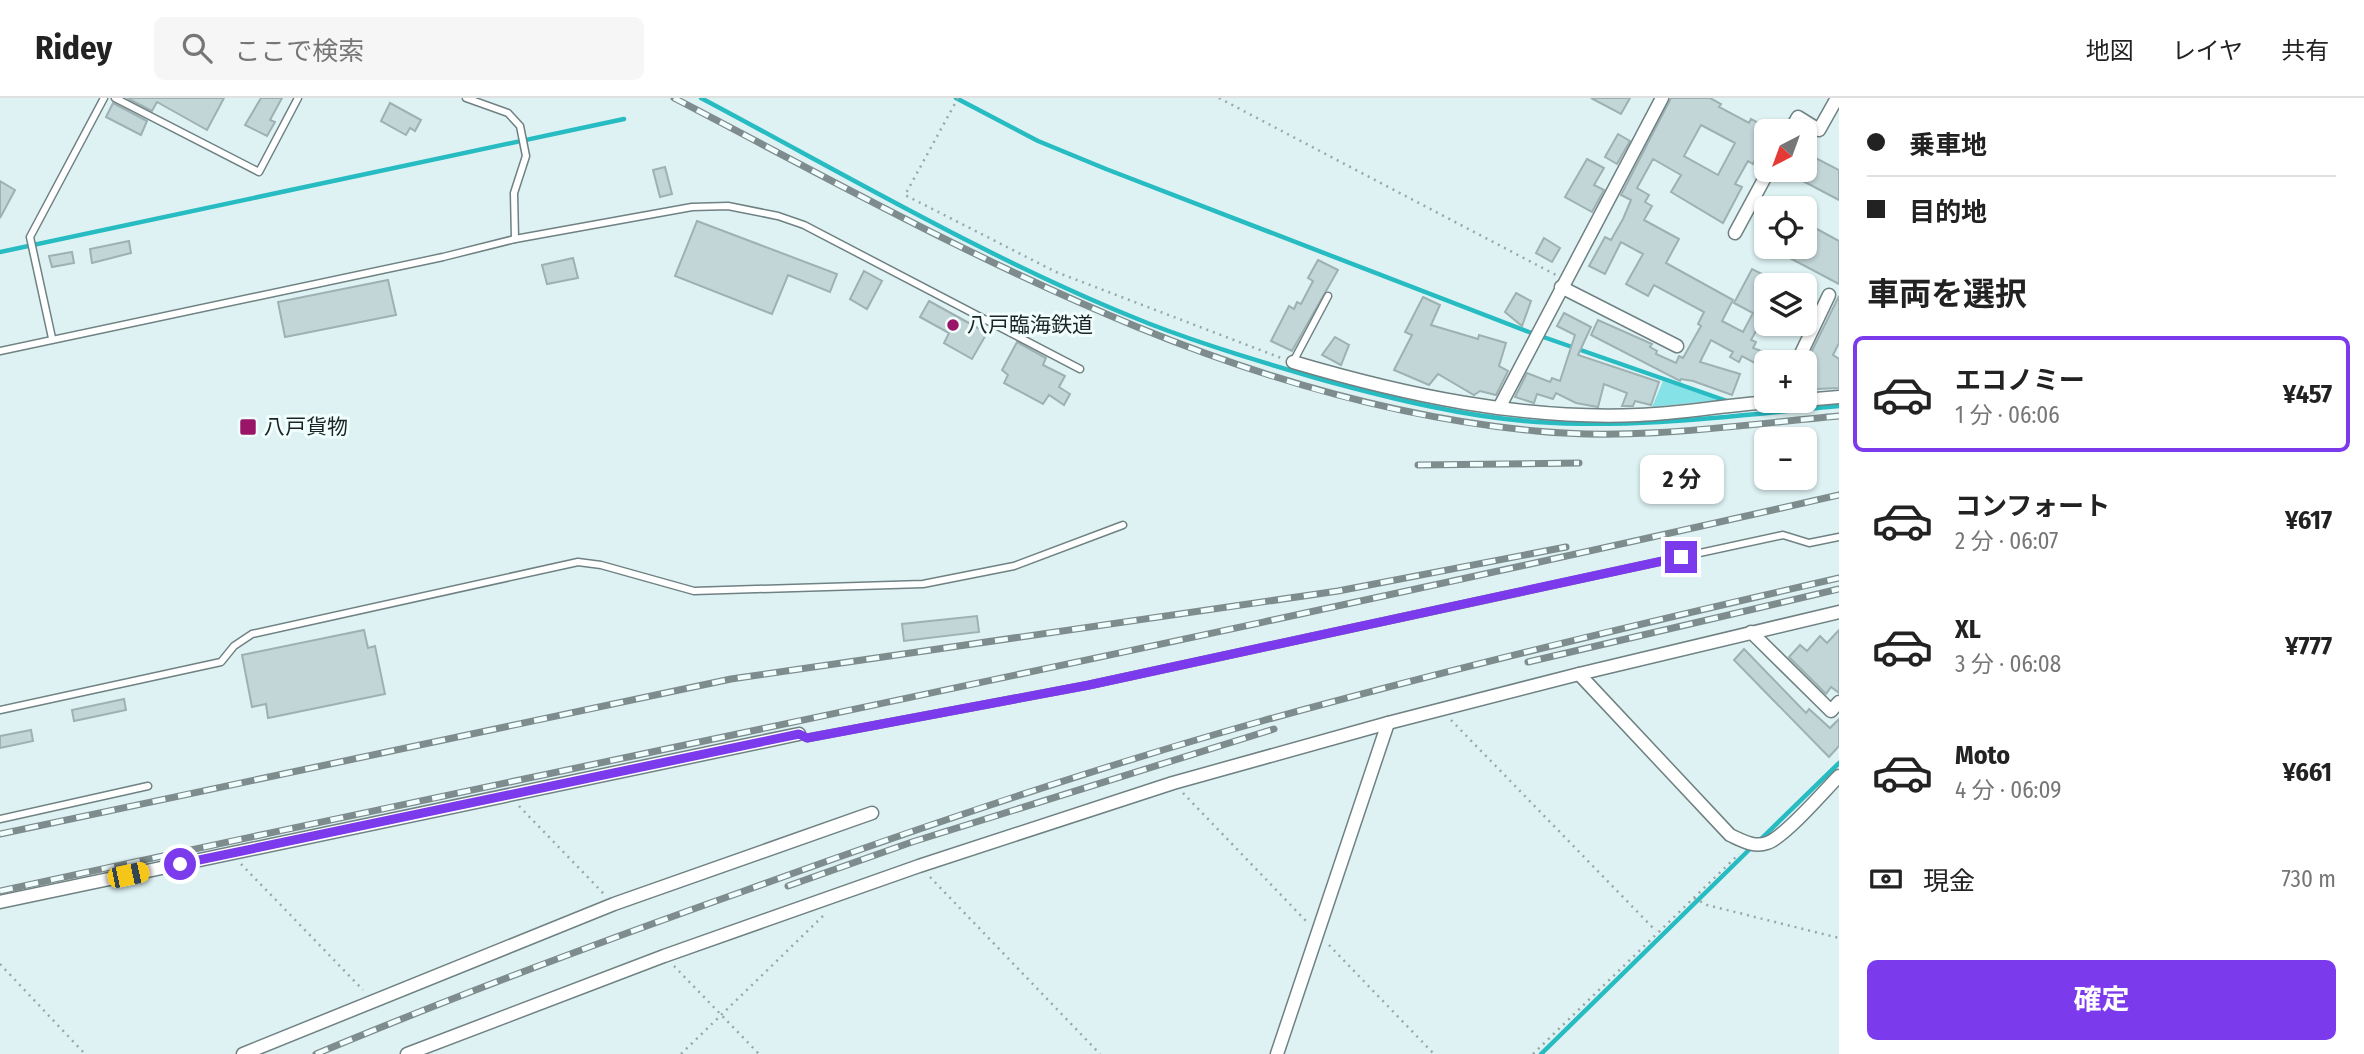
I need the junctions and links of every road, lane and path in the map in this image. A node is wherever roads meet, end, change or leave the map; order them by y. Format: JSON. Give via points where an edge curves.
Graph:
{"nodes":[{"id":1,"x":104,"y":98,"type":"edge"},
{"id":2,"x":115,"y":98,"type":"edge"},
{"id":3,"x":298,"y":98,"type":"edge"},
{"id":4,"x":466,"y":98,"type":"edge"},
{"id":5,"x":958,"y":98,"type":"edge"},
{"id":6,"x":1219,"y":98,"type":"edge"},
{"id":7,"x":1662,"y":98,"type":"edge"},
{"id":8,"x":1837,"y":98,"type":"edge"},
{"id":9,"x":1817,"y":129,"type":"edge"},
{"id":10,"x":1763,"y":182,"type":"edge"},
{"id":11,"x":1735,"y":233,"type":"dead end"},
{"id":12,"x":515,"y":239,"type":"junction"},
{"id":13,"x":1563,"y":284,"type":"junction"},
{"id":14,"x":1829,"y":295,"type":"dead end"},
{"id":15,"x":1328,"y":296,"type":"dead end"},
{"id":16,"x":52,"y":338,"type":"junction"},
{"id":17,"x":1677,"y":346,"type":"dead end"},
{"id":18,"x":1803,"y":350,"type":"edge"},
{"id":19,"x":0,"y":351,"type":"edge"},
{"id":20,"x":1293,"y":362,"type":"junction"},
{"id":21,"x":1080,"y":369,"type":"dead end"},
{"id":22,"x":1839,"y":397,"type":"edge"},
{"id":23,"x":1817,"y":399,"type":"edge"},
{"id":24,"x":1754,"y":403,"type":"edge"},
{"id":25,"x":1499,"y":408,"type":"junction"},
{"id":26,"x":1123,"y":526,"type":"dead end"},
{"id":27,"x":1839,"y":537,"type":"edge"},
{"id":28,"x":1839,"y":612,"type":"edge"},
{"id":29,"x":1751,"y":632,"type":"junction"},
{"id":30,"x":1579,"y":674,"type":"junction"},
{"id":31,"x":1839,"y":702,"type":"edge"},
{"id":32,"x":0,"y":710,"type":"edge"},
{"id":33,"x":1441,"y":710,"type":"junction"},
{"id":34,"x":1388,"y":723,"type":"junction"},
{"id":35,"x":799,"y":734,"type":"joint"},
{"id":36,"x":1839,"y":776,"type":"edge"},
{"id":37,"x":1173,"y":783,"type":"junction"},
{"id":38,"x":148,"y":786,"type":"dead end"},
{"id":39,"x":507,"y":794,"type":"junction"},
{"id":40,"x":872,"y":813,"type":"dead end"},
{"id":41,"x":0,"y":819,"type":"edge"},
{"id":42,"x":1749,"y":844,"type":"junction"},
{"id":43,"x":231,"y":853,"type":"junction"},
{"id":44,"x":919,"y":866,"type":"junction"},
{"id":45,"x":1694,"y":898,"type":"junction"},
{"id":46,"x":0,"y":902,"type":"edge"},
{"id":47,"x":614,"y":904,"type":"junction"},
{"id":48,"x":828,"y":911,"type":"dead end"},
{"id":49,"x":1656,"y":931,"type":"junction"},
{"id":50,"x":1318,"y":933,"type":"junction"},
{"id":51,"x":1839,"y":938,"type":"edge"},
{"id":52,"x":664,"y":956,"type":"junction"},
{"id":53,"x":0,"y":964,"type":"edge"},
{"id":54,"x":372,"y":1000,"type":"junction"},
{"id":55,"x":721,"y":1014,"type":"junction"},
{"id":56,"x":85,"y":1054,"type":"edge"},
{"id":57,"x":243,"y":1054,"type":"edge"},
{"id":58,"x":407,"y":1054,"type":"edge"},
{"id":59,"x":681,"y":1054,"type":"edge"},
{"id":60,"x":759,"y":1054,"type":"edge"},
{"id":61,"x":1100,"y":1054,"type":"edge"},
{"id":62,"x":1277,"y":1054,"type":"edge"},
{"id":63,"x":1434,"y":1054,"type":"edge"},
{"id":64,"x":1533,"y":1054,"type":"edge"}],
"edges":[{"from":1,"to":16,"type":"lane","via":[[30,237]]},
{"from":2,"to":3,"type":"lane","via":[[259,172]]},
{"from":4,"to":12,"type":"lane","via":[[508,113],[520,126],[526,156],[514,193]]},
{"from":5,"to":20,"type":"path","via":[[905,195],[1056,272]]},
{"from":6,"to":13,"type":"path"},
{"from":7,"to":13,"type":"street"},
{"from":8,"to":9,"type":"street"},
{"from":10,"to":11,"type":"street"},
{"from":12,"to":16,"type":"lane"},
{"from":12,"to":21,"type":"lane","via":[[692,206],[728,206],[778,216],[804,225]]},
{"from":13,"to":17,"type":"street"},
{"from":13,"to":25,"type":"street"},
{"from":14,"to":18,"type":"street"},
{"from":15,"to":20,"type":"lane"},
{"from":16,"to":19,"type":"lane"},
{"from":20,"to":25,"type":"street","via":[[1417,395]]},
{"from":22,"to":23,"type":"street"},
{"from":24,"to":25,"type":"street","via":[[1639,415]]},
{"from":26,"to":32,"type":"lane","via":[[1014,566],[923,584],[694,591],[578,562],[252,634],[220,662]]},
{"from":27,"to":35,"type":"lane","via":[[1809,543],[1783,535],[1089,685],[807,738]]},
{"from":28,"to":29,"type":"street"},
{"from":29,"to":30,"type":"street"},
{"from":29,"to":31,"type":"street","via":[[1831,711]]},
{"from":30,"to":33,"type":"street"},
{"from":30,"to":42,"type":"street","via":[[1730,835]]},
{"from":33,"to":34,"type":"street"},
{"from":33,"to":49,"type":"path"},
{"from":34,"to":37,"type":"street"},
{"from":34,"to":50,"type":"street"},
{"from":35,"to":39,"type":"street"},
{"from":36,"to":42,"type":"street","via":[[1782,833],[1767,844]]},
{"from":37,"to":44,"type":"street"},
{"from":37,"to":50,"type":"path"},
{"from":38,"to":41,"type":"lane"},
{"from":39,"to":43,"type":"street"},
{"from":39,"to":47,"type":"path"},
{"from":40,"to":47,"type":"street"},
{"from":42,"to":45,"type":"path"},
{"from":43,"to":46,"type":"street"},
{"from":43,"to":54,"type":"path"},
{"from":44,"to":52,"type":"street"},
{"from":44,"to":61,"type":"path"},
{"from":45,"to":49,"type":"path"},
{"from":45,"to":51,"type":"path"},
{"from":47,"to":54,"type":"street"},
{"from":48,"to":55,"type":"path"},
{"from":49,"to":64,"type":"path"},
{"from":50,"to":62,"type":"street"},
{"from":50,"to":63,"type":"path"},
{"from":52,"to":55,"type":"path"},
{"from":52,"to":58,"type":"street"},
{"from":53,"to":56,"type":"path"},
{"from":54,"to":57,"type":"street"},
{"from":55,"to":59,"type":"path"},
{"from":55,"to":60,"type":"path"}]}
